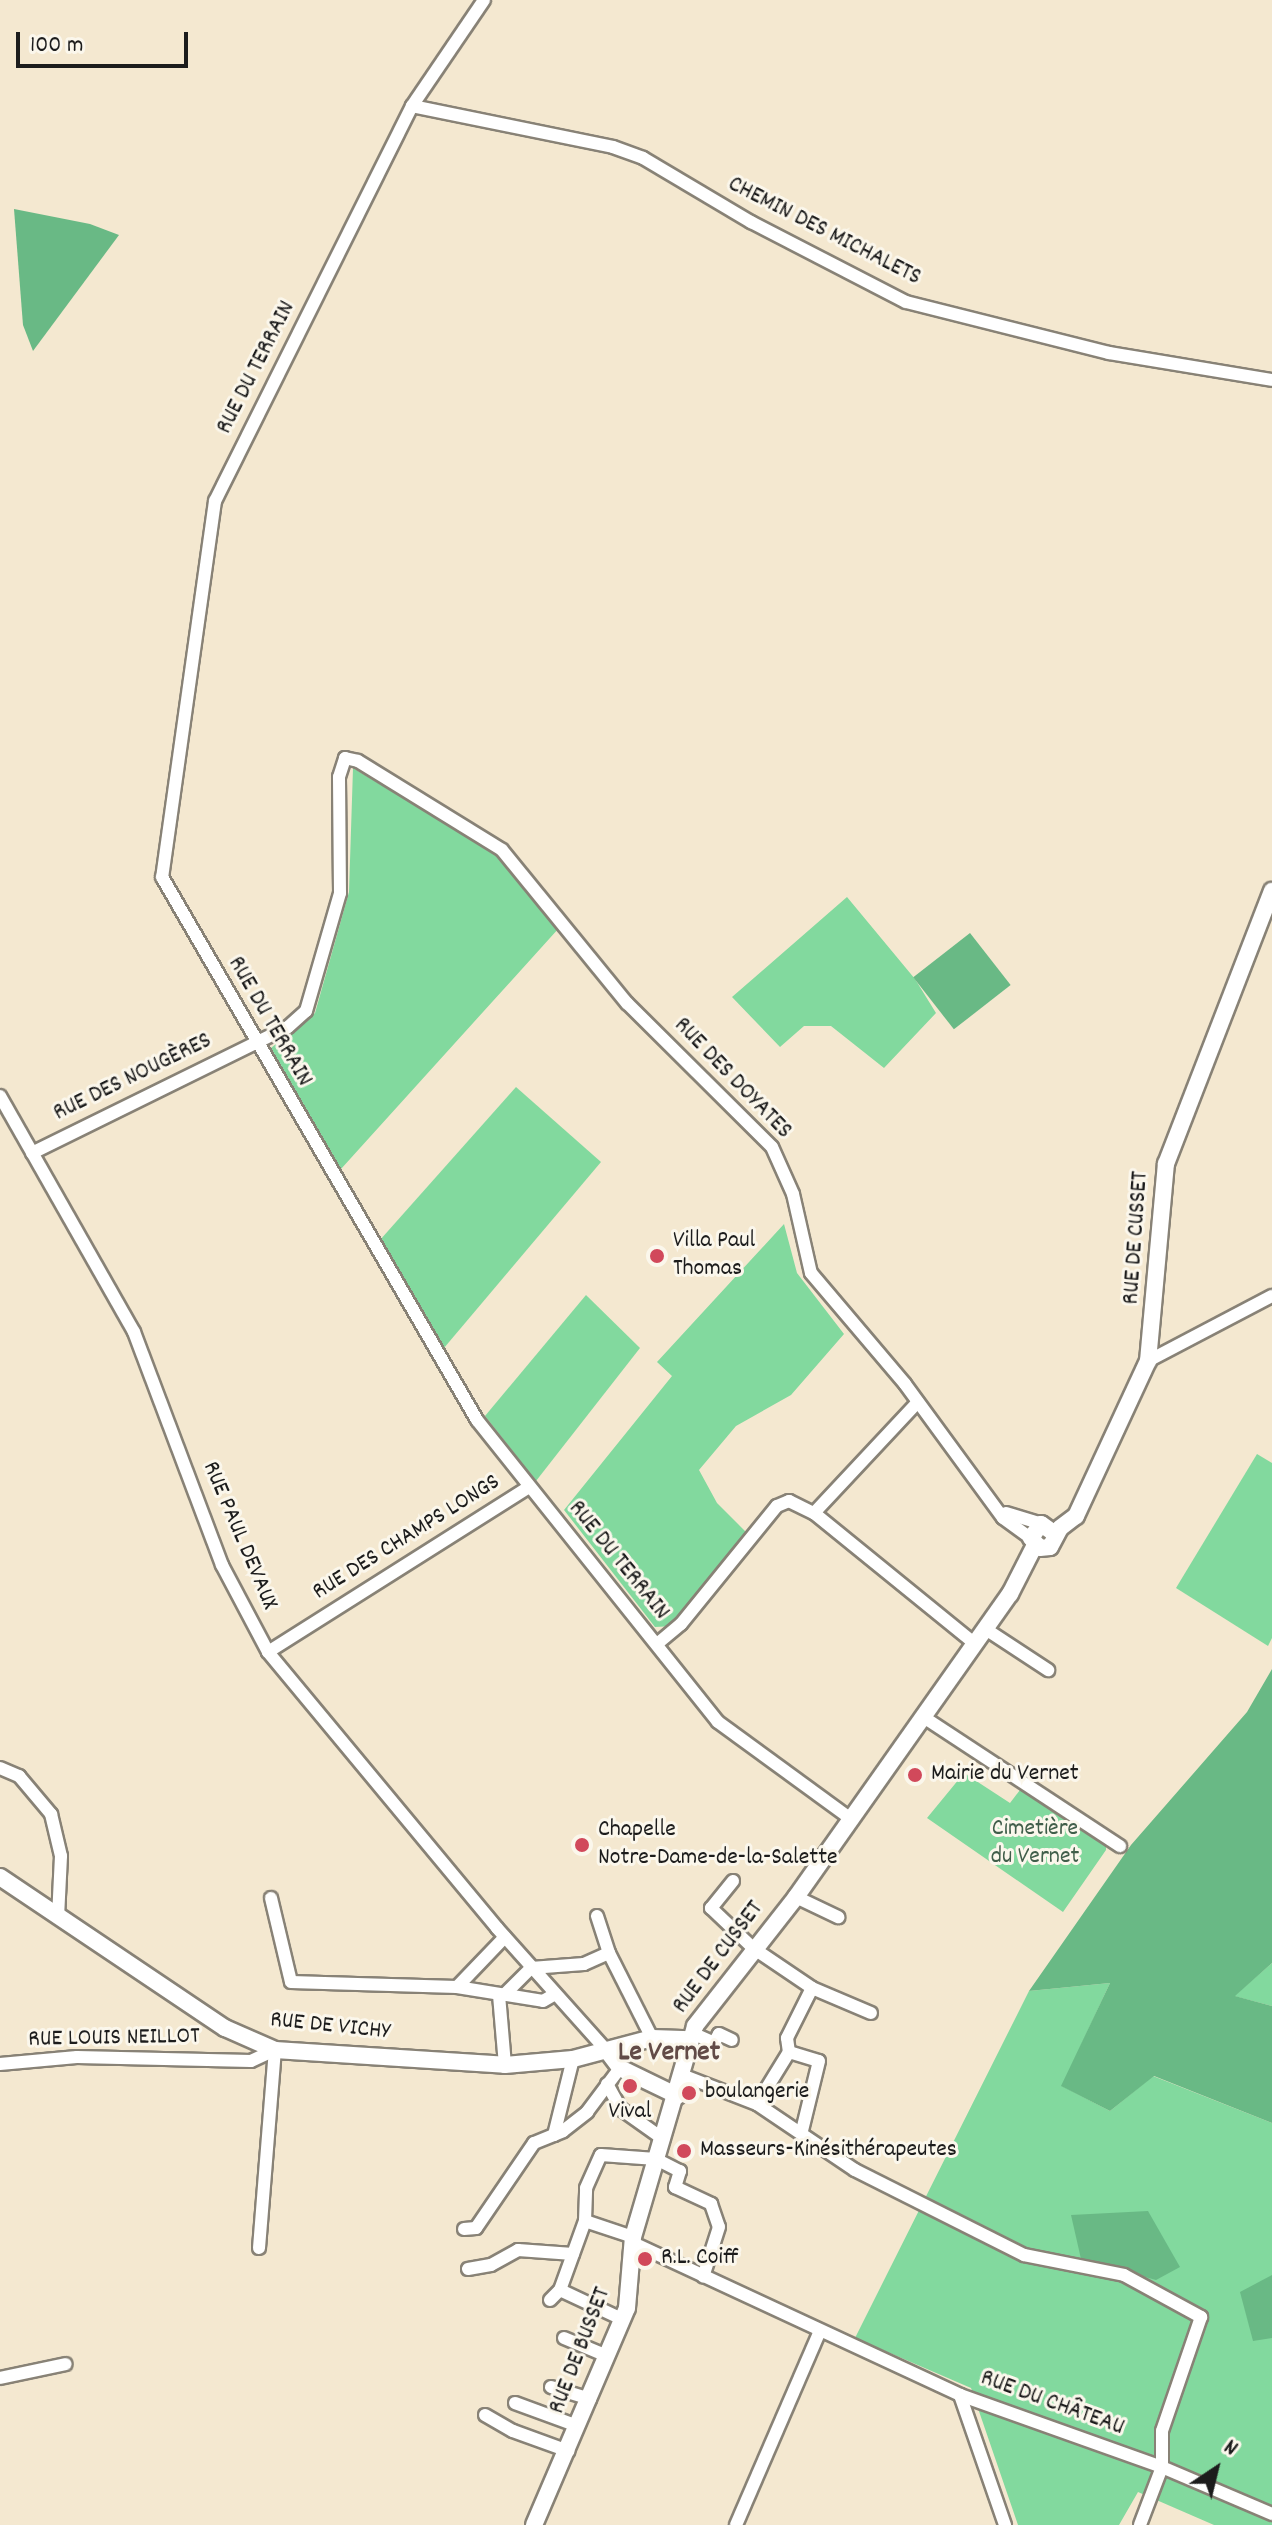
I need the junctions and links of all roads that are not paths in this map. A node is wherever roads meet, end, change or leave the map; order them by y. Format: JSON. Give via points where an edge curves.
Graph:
{"nodes":[{"id":1,"x":484,"y":0,"type":"edge"},
{"id":2,"x":412,"y":106,"type":"junction"},
{"id":3,"x":1272,"y":380,"type":"edge"},
{"id":4,"x":345,"y":758,"type":"joint"},
{"id":5,"x":1272,"y":891,"type":"edge"},
{"id":6,"x":255,"y":1043,"type":"junction"},
{"id":7,"x":0,"y":1096,"type":"edge"},
{"id":8,"x":32,"y":1153,"type":"junction"},
{"id":9,"x":1272,"y":1296,"type":"edge"},
{"id":10,"x":1148,"y":1361,"type":"junction"},
{"id":11,"x":918,"y":1402,"type":"junction"},
{"id":12,"x":529,"y":1487,"type":"junction"},
{"id":13,"x":814,"y":1513,"type":"junction"},
{"id":14,"x":1042,"y":1536,"type":"junction"},
{"id":15,"x":984,"y":1628,"type":"junction"},
{"id":16,"x":974,"y":1643,"type":"junction"},
{"id":17,"x":657,"y":1644,"type":"junction"},
{"id":18,"x":268,"y":1652,"type":"junction"},
{"id":19,"x":1048,"y":1670,"type":"dead end"},
{"id":20,"x":922,"y":1716,"type":"junction"},
{"id":21,"x":0,"y":1768,"type":"edge"},
{"id":22,"x":851,"y":1819,"type":"junction"},
{"id":23,"x":1120,"y":1846,"type":"dead end"},
{"id":24,"x":0,"y":1877,"type":"edge"},
{"id":25,"x":733,"y":1881,"type":"dead end"},
{"id":26,"x":796,"y":1897,"type":"junction"},
{"id":27,"x":271,"y":1898,"type":"dead end"},
{"id":28,"x":597,"y":1916,"type":"dead end"},
{"id":29,"x":58,"y":1917,"type":"junction"},
{"id":30,"x":838,"y":1917,"type":"dead end"},
{"id":31,"x":505,"y":1937,"type":"junction"},
{"id":32,"x":753,"y":1948,"type":"junction"},
{"id":33,"x":609,"y":1953,"type":"junction"},
{"id":34,"x":531,"y":1968,"type":"junction"},
{"id":35,"x":457,"y":1987,"type":"junction"},
{"id":36,"x":812,"y":1988,"type":"junction"},
{"id":37,"x":555,"y":1994,"type":"junction"},
{"id":38,"x":501,"y":1995,"type":"junction"},
{"id":39,"x":871,"y":2013,"type":"dead end"},
{"id":40,"x":239,"y":2035,"type":"junction"},
{"id":41,"x":691,"y":2036,"type":"junction"},
{"id":42,"x":652,"y":2038,"type":"junction"},
{"id":43,"x":732,"y":2040,"type":"dead end"},
{"id":44,"x":275,"y":2050,"type":"junction"},
{"id":45,"x":608,"y":2052,"type":"junction"},
{"id":46,"x":789,"y":2052,"type":"junction"},
{"id":47,"x":229,"y":2059,"type":"junction"},
{"id":48,"x":573,"y":2059,"type":"junction"},
{"id":49,"x":0,"y":2064,"type":"edge"},
{"id":50,"x":505,"y":2065,"type":"junction"},
{"id":51,"x":620,"y":2068,"type":"junction"},
{"id":52,"x":682,"y":2075,"type":"junction"},
{"id":53,"x":607,"y":2084,"type":"junction"},
{"id":54,"x":678,"y":2096,"type":"junction"},
{"id":55,"x":757,"y":2104,"type":"junction"},
{"id":56,"x":802,"y":2131,"type":"junction"},
{"id":57,"x":554,"y":2135,"type":"junction"},
{"id":58,"x":663,"y":2139,"type":"junction"},
{"id":59,"x":656,"y":2159,"type":"junction"},
{"id":60,"x":585,"y":2221,"type":"junction"},
{"id":61,"x":464,"y":2229,"type":"dead end"},
{"id":62,"x":633,"y":2240,"type":"junction"},
{"id":63,"x":259,"y":2248,"type":"dead end"},
{"id":64,"x":573,"y":2254,"type":"junction"},
{"id":65,"x":468,"y":2269,"type":"dead end"},
{"id":66,"x":703,"y":2277,"type":"junction"},
{"id":67,"x":560,"y":2290,"type":"junction"},
{"id":68,"x":550,"y":2300,"type":"dead end"},
{"id":69,"x":622,"y":2319,"type":"junction"},
{"id":70,"x":819,"y":2333,"type":"junction"},
{"id":71,"x":564,"y":2338,"type":"dead end"},
{"id":72,"x":607,"y":2356,"type":"junction"},
{"id":73,"x":66,"y":2364,"type":"dead end"},
{"id":74,"x":0,"y":2378,"type":"edge"},
{"id":75,"x":551,"y":2387,"type":"dead end"},
{"id":76,"x":960,"y":2395,"type":"junction"},
{"id":77,"x":590,"y":2399,"type":"junction"},
{"id":78,"x":515,"y":2403,"type":"dead end"},
{"id":79,"x":485,"y":2415,"type":"dead end"},
{"id":80,"x":578,"y":2426,"type":"junction"},
{"id":81,"x":568,"y":2451,"type":"junction"},
{"id":82,"x":1162,"y":2467,"type":"junction"},
{"id":83,"x":1272,"y":2514,"type":"edge"},
{"id":84,"x":534,"y":2525,"type":"edge"},
{"id":85,"x":736,"y":2525,"type":"edge"},
{"id":86,"x":1005,"y":2525,"type":"edge"},
{"id":87,"x":1140,"y":2525,"type":"edge"}],
"edges":[{"from":1,"to":2,"type":"street","name":"RUE DU TERRAIN"},
{"from":2,"to":3,"type":"street","name":"CHEMIN DES MICHALETS","via":[[613,147],[643,158],[751,222],[906,302],[1122,356]]},
{"from":2,"to":6,"type":"street","name":"RUE DU TERRAIN","via":[[215,501],[162,877]]},
{"from":4,"to":6,"type":"street","name":"RUE DES NOUGÈRES","via":[[339,777],[340,893],[317,986],[306,1011]]},
{"from":4,"to":11,"type":"street","name":"RUE DES DOYATES","via":[[502,850],[627,1003],[772,1147],[793,1194],[811,1273]]},
{"from":5,"to":10,"type":"street","name":"RUE DE CUSSET","via":[[1166,1164]]},
{"from":6,"to":8,"type":"street","name":"RUE DES NOUGÈRES"},
{"from":6,"to":12,"type":"street","name":"RUE DU TERRAIN","via":[[477,1420]]},
{"from":7,"to":8,"type":"street","name":"RUE PAUL DEVAUX"},
{"from":8,"to":18,"type":"street","name":"RUE PAUL DEVAUX","via":[[134,1332],[222,1565]]},
{"from":9,"to":10,"type":"street"},
{"from":10,"to":14,"type":"street","name":"RUE DE CUSSET","via":[[1076,1516]]},
{"from":11,"to":13,"type":"street"},
{"from":11,"to":14,"type":"street","name":"RUE DES DOYATES","via":[[997,1507]]},
{"from":12,"to":17,"type":"street","name":"RUE DU TERRAIN"},
{"from":12,"to":18,"type":"street","name":"RUE DES CHAMPS LONGS"},
{"from":13,"to":16,"type":"street"},
{"from":13,"to":17,"type":"street","via":[[789,1501],[777,1506],[681,1624]]},
{"from":14,"to":15,"type":"street","name":"RUE DE CUSSET"},
{"from":15,"to":16,"type":"street","name":"RUE DE CUSSET"},
{"from":15,"to":19,"type":"street"},
{"from":16,"to":20,"type":"street","name":"RUE DE CUSSET"},
{"from":17,"to":22,"type":"street","name":"RUE DU TERRAIN","via":[[718,1722]]},
{"from":18,"to":31,"type":"street","name":"RUE PAUL DEVAUX"},
{"from":20,"to":22,"type":"street","name":"RUE DE CUSSET"},
{"from":20,"to":23,"type":"street"},
{"from":21,"to":29,"type":"street","via":[[19,1776],[51,1814],[61,1856]]},
{"from":22,"to":26,"type":"street","name":"RUE DE CUSSET"},
{"from":24,"to":29,"type":"street","name":"RUE DE VICHY"},
{"from":25,"to":32,"type":"street","via":[[711,1908]]},
{"from":26,"to":30,"type":"street"},
{"from":26,"to":32,"type":"street","name":"RUE DE CUSSET"},
{"from":27,"to":35,"type":"street","via":[[291,1982]]},
{"from":28,"to":33,"type":"street"},
{"from":29,"to":40,"type":"street","name":"RUE DE VICHY"},
{"from":31,"to":34,"type":"street","name":"RUE PAUL DEVAUX"},
{"from":31,"to":35,"type":"street"},
{"from":32,"to":36,"type":"street"},
{"from":32,"to":41,"type":"street","name":"RUE DE CUSSET"},
{"from":33,"to":34,"type":"street","via":[[584,1964]]},
{"from":33,"to":42,"type":"street"},
{"from":34,"to":37,"type":"street","name":"RUE PAUL DEVAUX"},
{"from":34,"to":38,"type":"street"},
{"from":35,"to":38,"type":"street"},
{"from":36,"to":39,"type":"street"},
{"from":36,"to":46,"type":"street","via":[[787,2038]]},
{"from":37,"to":38,"type":"street","via":[[543,2001]]},
{"from":37,"to":45,"type":"street","name":"RUE PAUL DEVAUX"},
{"from":38,"to":50,"type":"street"},
{"from":40,"to":44,"type":"street","name":"RUE DE VICHY"},
{"from":40,"to":47,"type":"street","name":"RUE LOUIS NEILLOT"},
{"from":41,"to":42,"type":"street","name":"RUE DE VICHY"},
{"from":41,"to":43,"type":"street","via":[[714,2043],[719,2034]]},
{"from":41,"to":52,"type":"street","name":"RUE DE BUSSET"},
{"from":42,"to":45,"type":"street","name":"RUE DE VICHY"},
{"from":44,"to":47,"type":"street","name":"RUE LOUIS NEILLOT","via":[[251,2061]]},
{"from":44,"to":50,"type":"street","name":"RUE DE VICHY"},
{"from":44,"to":63,"type":"street"},
{"from":45,"to":48,"type":"street","name":"RUE DE VICHY"},
{"from":45,"to":51,"type":"street"},
{"from":46,"to":55,"type":"street"},
{"from":46,"to":56,"type":"street","via":[[819,2061]]},
{"from":47,"to":49,"type":"street","name":"RUE LOUIS NEILLOT","via":[[77,2057]]},
{"from":48,"to":50,"type":"street","name":"RUE DE VICHY"},
{"from":48,"to":57,"type":"street"},
{"from":51,"to":53,"type":"street"},
{"from":51,"to":54,"type":"street"},
{"from":52,"to":54,"type":"street","name":"RUE DE BUSSET"},
{"from":52,"to":55,"type":"street"},
{"from":53,"to":57,"type":"street","via":[[587,2112]]},
{"from":53,"to":58,"type":"street","via":[[621,2109]]},
{"from":54,"to":58,"type":"street","name":"RUE DE BUSSET"},
{"from":55,"to":56,"type":"street"},
{"from":56,"to":82,"type":"street","via":[[902,2196],[1024,2255],[1124,2275],[1201,2317],[1162,2431]]},
{"from":57,"to":61,"type":"street","via":[[534,2143],[476,2228]]},
{"from":58,"to":59,"type":"street","name":"RUE DE BUSSET"},
{"from":59,"to":60,"type":"street","via":[[601,2155],[586,2188]]},
{"from":59,"to":62,"type":"street","name":"RUE DE BUSSET"},
{"from":59,"to":66,"type":"street","via":[[680,2171],[675,2187],[699,2194],[718,2216]]},
{"from":60,"to":62,"type":"street","name":"RUE DU CHÂTEAU"},
{"from":60,"to":64,"type":"street"},
{"from":62,"to":66,"type":"street","name":"RUE DU CHÂTEAU"},
{"from":62,"to":69,"type":"street","name":"RUE DE BUSSET","via":[[631,2291]]},
{"from":64,"to":65,"type":"street","via":[[518,2250],[491,2265]]},
{"from":64,"to":67,"type":"street"},
{"from":66,"to":70,"type":"street","name":"RUE DU CHÂTEAU"},
{"from":67,"to":68,"type":"street"},
{"from":67,"to":69,"type":"street"},
{"from":69,"to":72,"type":"street","name":"RUE DE BUSSET"},
{"from":70,"to":76,"type":"street","name":"RUE DU CHÂTEAU"},
{"from":70,"to":85,"type":"street"},
{"from":71,"to":72,"type":"street"},
{"from":72,"to":77,"type":"street","name":"RUE DE BUSSET"},
{"from":73,"to":74,"type":"street"},
{"from":75,"to":77,"type":"street"},
{"from":76,"to":82,"type":"street","name":"RUE DU CHÂTEAU"},
{"from":76,"to":86,"type":"street"},
{"from":77,"to":80,"type":"street","name":"RUE DE BUSSET"},
{"from":78,"to":80,"type":"street"},
{"from":79,"to":81,"type":"street"},
{"from":80,"to":81,"type":"street","name":"RUE DE BUSSET"},
{"from":81,"to":84,"type":"street","name":"RUE DE BUSSET"},
{"from":82,"to":83,"type":"street","name":"RUE DU CHÂTEAU"},
{"from":82,"to":87,"type":"street"}]}
